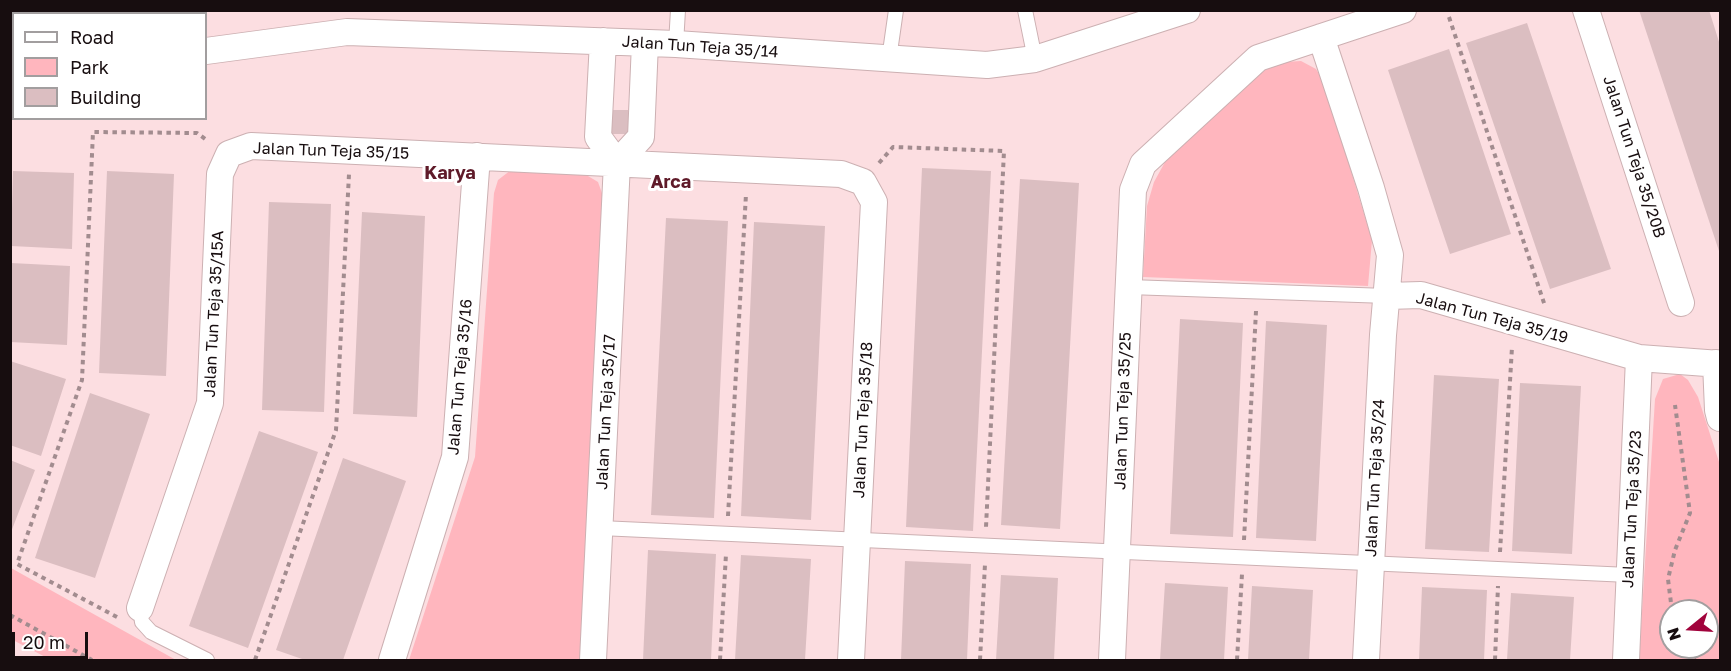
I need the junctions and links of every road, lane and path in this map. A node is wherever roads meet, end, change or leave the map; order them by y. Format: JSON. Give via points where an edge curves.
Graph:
{"nodes":[{"id":1,"x":678,"y":10,"type":"edge"},
{"id":2,"x":896,"y":10,"type":"edge"},
{"id":3,"x":1025,"y":10,"type":"edge"},
{"id":4,"x":1187,"y":10,"type":"edge"},
{"id":5,"x":1403,"y":10,"type":"edge"},
{"id":6,"x":1586,"y":10,"type":"edge"},
{"id":7,"x":1449,"y":18,"type":"dead end"},
{"id":8,"x":1321,"y":37,"type":"junction"},
{"id":9,"x":603,"y":41,"type":"junction"},
{"id":10,"x":645,"y":43,"type":"junction"},
{"id":11,"x":676,"y":44,"type":"junction"},
{"id":12,"x":207,"y":51,"type":"edge"},
{"id":13,"x":889,"y":59,"type":"junction"},
{"id":14,"x":1035,"y":59,"type":"junction"},
{"id":15,"x":350,"y":150,"type":"junction"},
{"id":16,"x":229,"y":154,"type":"junction"},
{"id":17,"x":477,"y":156,"type":"junction"},
{"id":18,"x":617,"y":163,"type":"junction"},
{"id":19,"x":747,"y":169,"type":"junction"},
{"id":20,"x":863,"y":182,"type":"junction"},
{"id":21,"x":1129,"y":287,"type":"junction"},
{"id":22,"x":1258,"y":291,"type":"junction"},
{"id":23,"x":1387,"y":296,"type":"junction"},
{"id":24,"x":1681,"y":303,"type":"dead end"},
{"id":25,"x":1545,"y":307,"type":"dead end"},
{"id":26,"x":1513,"y":340,"type":"dead end"},
{"id":27,"x":1639,"y":358,"type":"junction"},
{"id":28,"x":1718,"y":363,"type":"edge"},
{"id":29,"x":1675,"y":405,"type":"dead end"},
{"id":30,"x":1720,"y":417,"type":"edge"},
{"id":31,"x":600,"y":528,"type":"junction"},
{"id":32,"x":727,"y":534,"type":"junction"},
{"id":33,"x":857,"y":540,"type":"junction"},
{"id":34,"x":986,"y":546,"type":"junction"},
{"id":35,"x":1117,"y":552,"type":"junction"},
{"id":36,"x":1243,"y":558,"type":"junction"},
{"id":37,"x":1370,"y":563,"type":"junction"},
{"id":38,"x":1499,"y":569,"type":"junction"},
{"id":39,"x":1629,"y":575,"type":"junction"},
{"id":40,"x":1670,"y":599,"type":"edge"},
{"id":41,"x":140,"y":608,"type":"junction"},
{"id":42,"x":10,"y":615,"type":"edge"},
{"id":43,"x":92,"y":660,"type":"edge"},
{"id":44,"x":207,"y":660,"type":"edge"},
{"id":45,"x":255,"y":660,"type":"edge"},
{"id":46,"x":392,"y":660,"type":"edge"},
{"id":47,"x":593,"y":660,"type":"edge"},
{"id":48,"x":720,"y":660,"type":"edge"},
{"id":49,"x":851,"y":660,"type":"edge"},
{"id":50,"x":980,"y":660,"type":"edge"},
{"id":51,"x":1112,"y":660,"type":"edge"},
{"id":52,"x":1237,"y":660,"type":"edge"},
{"id":53,"x":1366,"y":660,"type":"edge"},
{"id":54,"x":1495,"y":660,"type":"edge"},
{"id":55,"x":1626,"y":660,"type":"edge"}],
"edges":[{"from":1,"to":11,"type":"lane"},
{"from":2,"to":13,"type":"lane"},
{"from":3,"to":14,"type":"lane"},
{"from":4,"to":14,"type":"street","name":"Jalan Tun Teja 35/14"},
{"from":5,"to":8,"type":"street"},
{"from":6,"to":24,"type":"street","name":"Jalan Tun Teja 35/20B"},
{"from":7,"to":25,"type":"path"},
{"from":8,"to":21,"type":"street","name":"Jalan Tun Teja 35/25","via":[[1258,58],[1143,165],[1133,190]]},
{"from":8,"to":23,"type":"street","via":[[1390,255]]},
{"from":9,"to":10,"type":"street","name":"Jalan Tun Teja 35/14"},
{"from":9,"to":12,"type":"street","name":"Jalan Tun Teja 35/14","via":[[347,32]]},
{"from":9,"to":18,"type":"street","via":[[598,136]]},
{"from":10,"to":11,"type":"street","name":"Jalan Tun Teja 35/14"},
{"from":10,"to":18,"type":"street","via":[[641,137]]},
{"from":11,"to":13,"type":"street","name":"Jalan Tun Teja 35/14"},
{"from":13,"to":14,"type":"street","name":"Jalan Tun Teja 35/14","via":[[987,65]]},
{"from":15,"to":16,"type":"street","name":"Jalan Tun Teja 35/15","via":[[251,146]]},
{"from":15,"to":17,"type":"street","name":"Jalan Tun Teja 35/15"},
{"from":15,"to":45,"type":"path","via":[[336,430]]},
{"from":16,"to":41,"type":"street","name":"Jalan Tun Teja 35/15A","via":[[220,174],[210,404]]},
{"from":16,"to":41,"type":"path","via":[[197,133],[93,132],[82,380],[17,564],[117,617],[130,616]]},
{"from":17,"to":18,"type":"street","name":"Jalan Tun Teja 35/15"},
{"from":17,"to":46,"type":"street","name":"Jalan Tun Teja 35/16","via":[[455,457]]},
{"from":18,"to":19,"type":"street","name":"Jalan Tun Teja 35/15"},
{"from":18,"to":31,"type":"street","name":"Jalan Tun Teja 35/17"},
{"from":19,"to":20,"type":"street","name":"Jalan Tun Teja 35/15","via":[[841,174]]},
{"from":19,"to":32,"type":"path"},
{"from":20,"to":33,"type":"street","name":"Jalan Tun Teja 35/18","via":[[874,202]]},
{"from":20,"to":34,"type":"path","via":[[893,147],[1004,151]]},
{"from":21,"to":22,"type":"lane"},
{"from":21,"to":35,"type":"street","name":"Jalan Tun Teja 35/25"},
{"from":22,"to":23,"type":"lane"},
{"from":22,"to":36,"type":"path"},
{"from":23,"to":27,"type":"street","name":"Jalan Tun Teja 35/19","via":[[1421,295]]},
{"from":23,"to":37,"type":"street","name":"Jalan Tun Teja 35/24"},
{"from":26,"to":38,"type":"path"},
{"from":27,"to":28,"type":"street","name":"Jalan Tun Teja 35/19"},
{"from":27,"to":39,"type":"street","name":"Jalan Tun Teja 35/23"},
{"from":28,"to":30,"type":"street"},
{"from":29,"to":40,"type":"path","via":[[1690,513],[1668,579]]},
{"from":31,"to":32,"type":"lane"},
{"from":31,"to":47,"type":"street","name":"Jalan Tun Teja 35/17"},
{"from":32,"to":33,"type":"lane"},
{"from":32,"to":48,"type":"path"},
{"from":33,"to":34,"type":"lane"},
{"from":33,"to":49,"type":"street","name":"Jalan Tun Teja 35/18"},
{"from":34,"to":35,"type":"lane"},
{"from":34,"to":50,"type":"path"},
{"from":35,"to":36,"type":"lane"},
{"from":35,"to":51,"type":"street","name":"Jalan Tun Teja 35/25"},
{"from":36,"to":37,"type":"lane"},
{"from":36,"to":52,"type":"path"},
{"from":37,"to":38,"type":"lane"},
{"from":37,"to":53,"type":"street","name":"Jalan Tun Teja 35/24"},
{"from":38,"to":39,"type":"lane"},
{"from":38,"to":54,"type":"path"},
{"from":39,"to":55,"type":"street","name":"Jalan Tun Teja 35/23"},
{"from":41,"to":44,"type":"lane","via":[[142,622],[150,632]]},
{"from":42,"to":43,"type":"path"}]}
